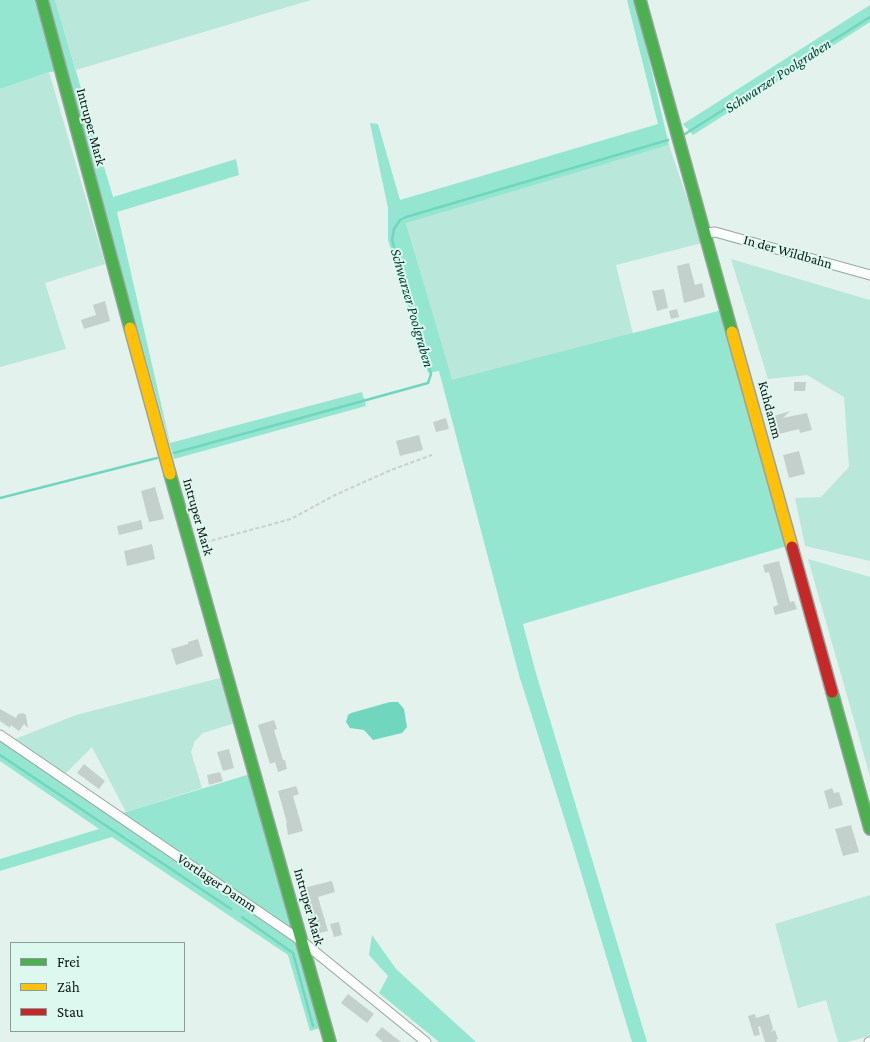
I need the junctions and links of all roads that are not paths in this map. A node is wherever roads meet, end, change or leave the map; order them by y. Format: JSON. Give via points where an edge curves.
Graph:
{"nodes":[{"id":1,"x":42,"y":0,"type":"edge"},
{"id":2,"x":640,"y":0,"type":"edge"},
{"id":3,"x":705,"y":233,"type":"junction"},
{"id":4,"x":870,"y":275,"type":"edge"},
{"id":5,"x":0,"y":735,"type":"edge"},
{"id":6,"x":870,"y":829,"type":"edge"},
{"id":7,"x":303,"y":942,"type":"junction"},
{"id":8,"x":330,"y":1042,"type":"edge"},
{"id":9,"x":426,"y":1042,"type":"edge"}],
"edges":[{"from":1,"to":7,"type":"street","name":"Intruper Mark"},
{"from":2,"to":3,"type":"street","name":"Kuhdamm"},
{"from":3,"to":4,"type":"street","name":"In der Wildbahn","via":[[716,232]]},
{"from":3,"to":6,"type":"street","name":"Kuhdamm"},
{"from":5,"to":7,"type":"street","name":"Vortlager Damm"},
{"from":7,"to":8,"type":"street","name":"Intruper Mark"},
{"from":7,"to":9,"type":"street","name":"Vortlager Damm"}]}
